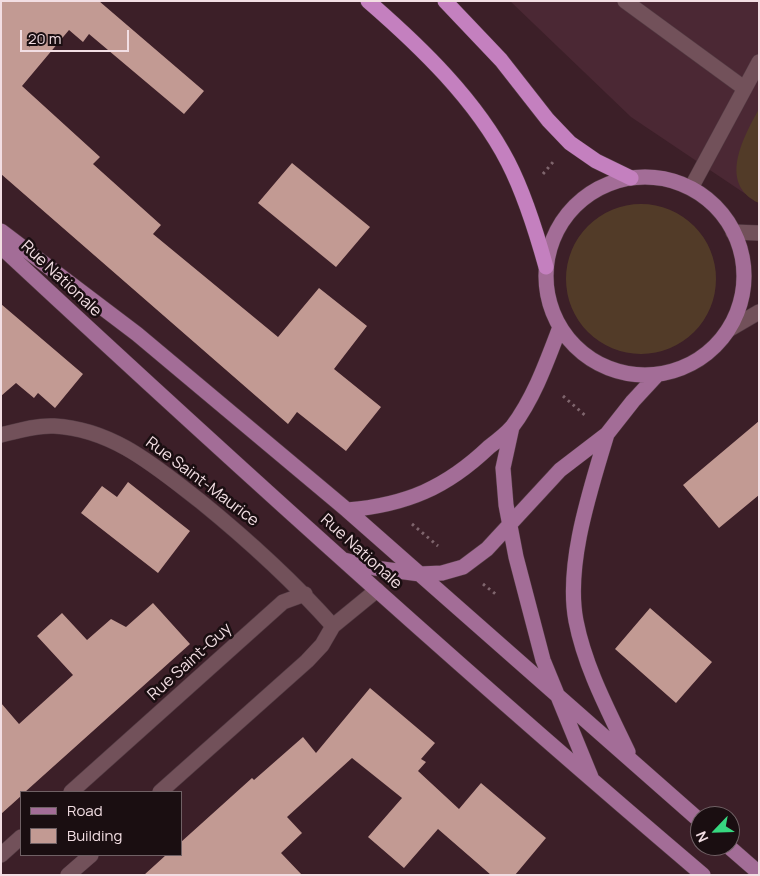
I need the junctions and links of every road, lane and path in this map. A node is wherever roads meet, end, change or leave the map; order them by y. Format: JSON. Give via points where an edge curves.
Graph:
{"nodes":[{"id":1,"x":368,"y":1,"type":"edge"},
{"id":2,"x":445,"y":1,"type":"edge"},
{"id":3,"x":625,"y":1,"type":"edge"},
{"id":4,"x":759,"y":62,"type":"edge"},
{"id":5,"x":744,"y":88,"type":"junction"},
{"id":6,"x":632,"y":178,"type":"junction"},
{"id":7,"x":691,"y":188,"type":"junction"},
{"id":8,"x":1,"y":231,"type":"edge"},
{"id":9,"x":733,"y":232,"type":"junction"},
{"id":10,"x":759,"y":232,"type":"edge"},
{"id":11,"x":1,"y":248,"type":"edge"},
{"id":12,"x":546,"y":267,"type":"junction"},
{"id":13,"x":759,"y":312,"type":"edge"},
{"id":14,"x":560,"y":328,"type":"junction"},
{"id":15,"x":728,"y":330,"type":"junction"},
{"id":16,"x":658,"y":374,"type":"junction"},
{"id":17,"x":563,"y":396,"type":"dead end"},
{"id":18,"x":589,"y":419,"type":"dead end"},
{"id":19,"x":512,"y":426,"type":"junction"},
{"id":20,"x":607,"y":434,"type":"junction"},
{"id":21,"x":1,"y":435,"type":"edge"},
{"id":22,"x":347,"y":510,"type":"junction"},
{"id":23,"x":406,"y":518,"type":"dead end"},
{"id":24,"x":510,"y":524,"type":"junction"},
{"id":25,"x":441,"y":548,"type":"dead end"},
{"id":26,"x":342,"y":559,"type":"junction"},
{"id":27,"x":420,"y":574,"type":"junction"},
{"id":28,"x":377,"y":590,"type":"junction"},
{"id":29,"x":305,"y":594,"type":"junction"},
{"id":30,"x":333,"y":626,"type":"junction"},
{"id":31,"x":553,"y":690,"type":"junction"},
{"id":32,"x":630,"y":758,"type":"junction"},
{"id":33,"x":592,"y":781,"type":"junction"},
{"id":34,"x":72,"y":791,"type":"edge"},
{"id":35,"x":161,"y":791,"type":"edge"},
{"id":36,"x":690,"y":812,"type":"edge"},
{"id":37,"x":20,"y":838,"type":"edge"},
{"id":38,"x":1,"y":855,"type":"edge"},
{"id":39,"x":90,"y":856,"type":"edge"},
{"id":40,"x":739,"y":856,"type":"edge"},
{"id":41,"x":759,"y":873,"type":"edge"},
{"id":42,"x":68,"y":875,"type":"edge"},
{"id":43,"x":703,"y":875,"type":"edge"}],
"edges":[{"from":1,"to":12,"type":"highway","via":[[408,36],[489,132],[508,161],[521,190]]},
{"from":2,"to":6,"type":"highway","via":[[501,60],[570,143],[596,161]]},
{"from":3,"to":5,"type":"street"},
{"from":4,"to":5,"type":"street"},
{"from":5,"to":7,"type":"street"},
{"from":6,"to":7,"type":"main road","via":[[662,178]]},
{"from":6,"to":12,"type":"main road","via":[[606,185],[583,198],[565,217],[552,241]]},
{"from":7,"to":9,"type":"main road","via":[[716,207]]},
{"from":8,"to":22,"type":"main road","name":"Rue Nationale","via":[[137,334]]},
{"from":9,"to":10,"type":"street"},
{"from":9,"to":15,"type":"main road","via":[[742,256],[744,282],[739,307]]},
{"from":11,"to":26,"type":"main road","name":"Rue Nationale"},
{"from":12,"to":14,"type":"main road","via":[[551,308]]},
{"from":13,"to":15,"type":"street"},
{"from":14,"to":16,"type":"main road","via":[[578,350],[602,365],[629,374]]},
{"from":14,"to":19,"type":"main road","via":[[541,377]]},
{"from":15,"to":16,"type":"main road","via":[[709,352],[685,367]]},
{"from":16,"to":20,"type":"main road"},
{"from":17,"to":18,"type":"path"},
{"from":19,"to":22,"type":"main road","via":[[468,468],[442,485],[390,504]]},
{"from":19,"to":24,"type":"main road","via":[[503,468]]},
{"from":20,"to":24,"type":"main road","via":[[560,470]]},
{"from":20,"to":32,"type":"main road","via":[[579,541],[573,590],[575,620],[595,682]]},
{"from":21,"to":29,"type":"street","name":"Rue Saint-Maurice","via":[[53,426],[118,442],[147,459],[251,542]]},
{"from":22,"to":27,"type":"main road","name":"Rue Nationale"},
{"from":23,"to":25,"type":"path"},
{"from":24,"to":27,"type":"main road","via":[[487,549],[463,567],[442,573]]},
{"from":24,"to":31,"type":"main road","via":[[534,627]]},
{"from":26,"to":27,"type":"main road","via":[[375,568]]},
{"from":26,"to":28,"type":"main road","name":"Rue Nationale"},
{"from":27,"to":31,"type":"main road","name":"Rue Nationale"},
{"from":28,"to":30,"type":"street"},
{"from":28,"to":33,"type":"main road","name":"Rue Nationale"},
{"from":29,"to":30,"type":"street"},
{"from":29,"to":34,"type":"street","name":"Rue Saint-Guy","via":[[283,602]]},
{"from":30,"to":35,"type":"street","via":[[322,645],[306,661]]},
{"from":31,"to":32,"type":"main road","name":"Rue Nationale"},
{"from":31,"to":33,"type":"main road"},
{"from":32,"to":36,"type":"main road","name":"Rue Nationale"},
{"from":33,"to":43,"type":"main road","name":"Rue Nationale"},
{"from":37,"to":38,"type":"street"},
{"from":39,"to":42,"type":"street"},
{"from":40,"to":41,"type":"main road"}]}
